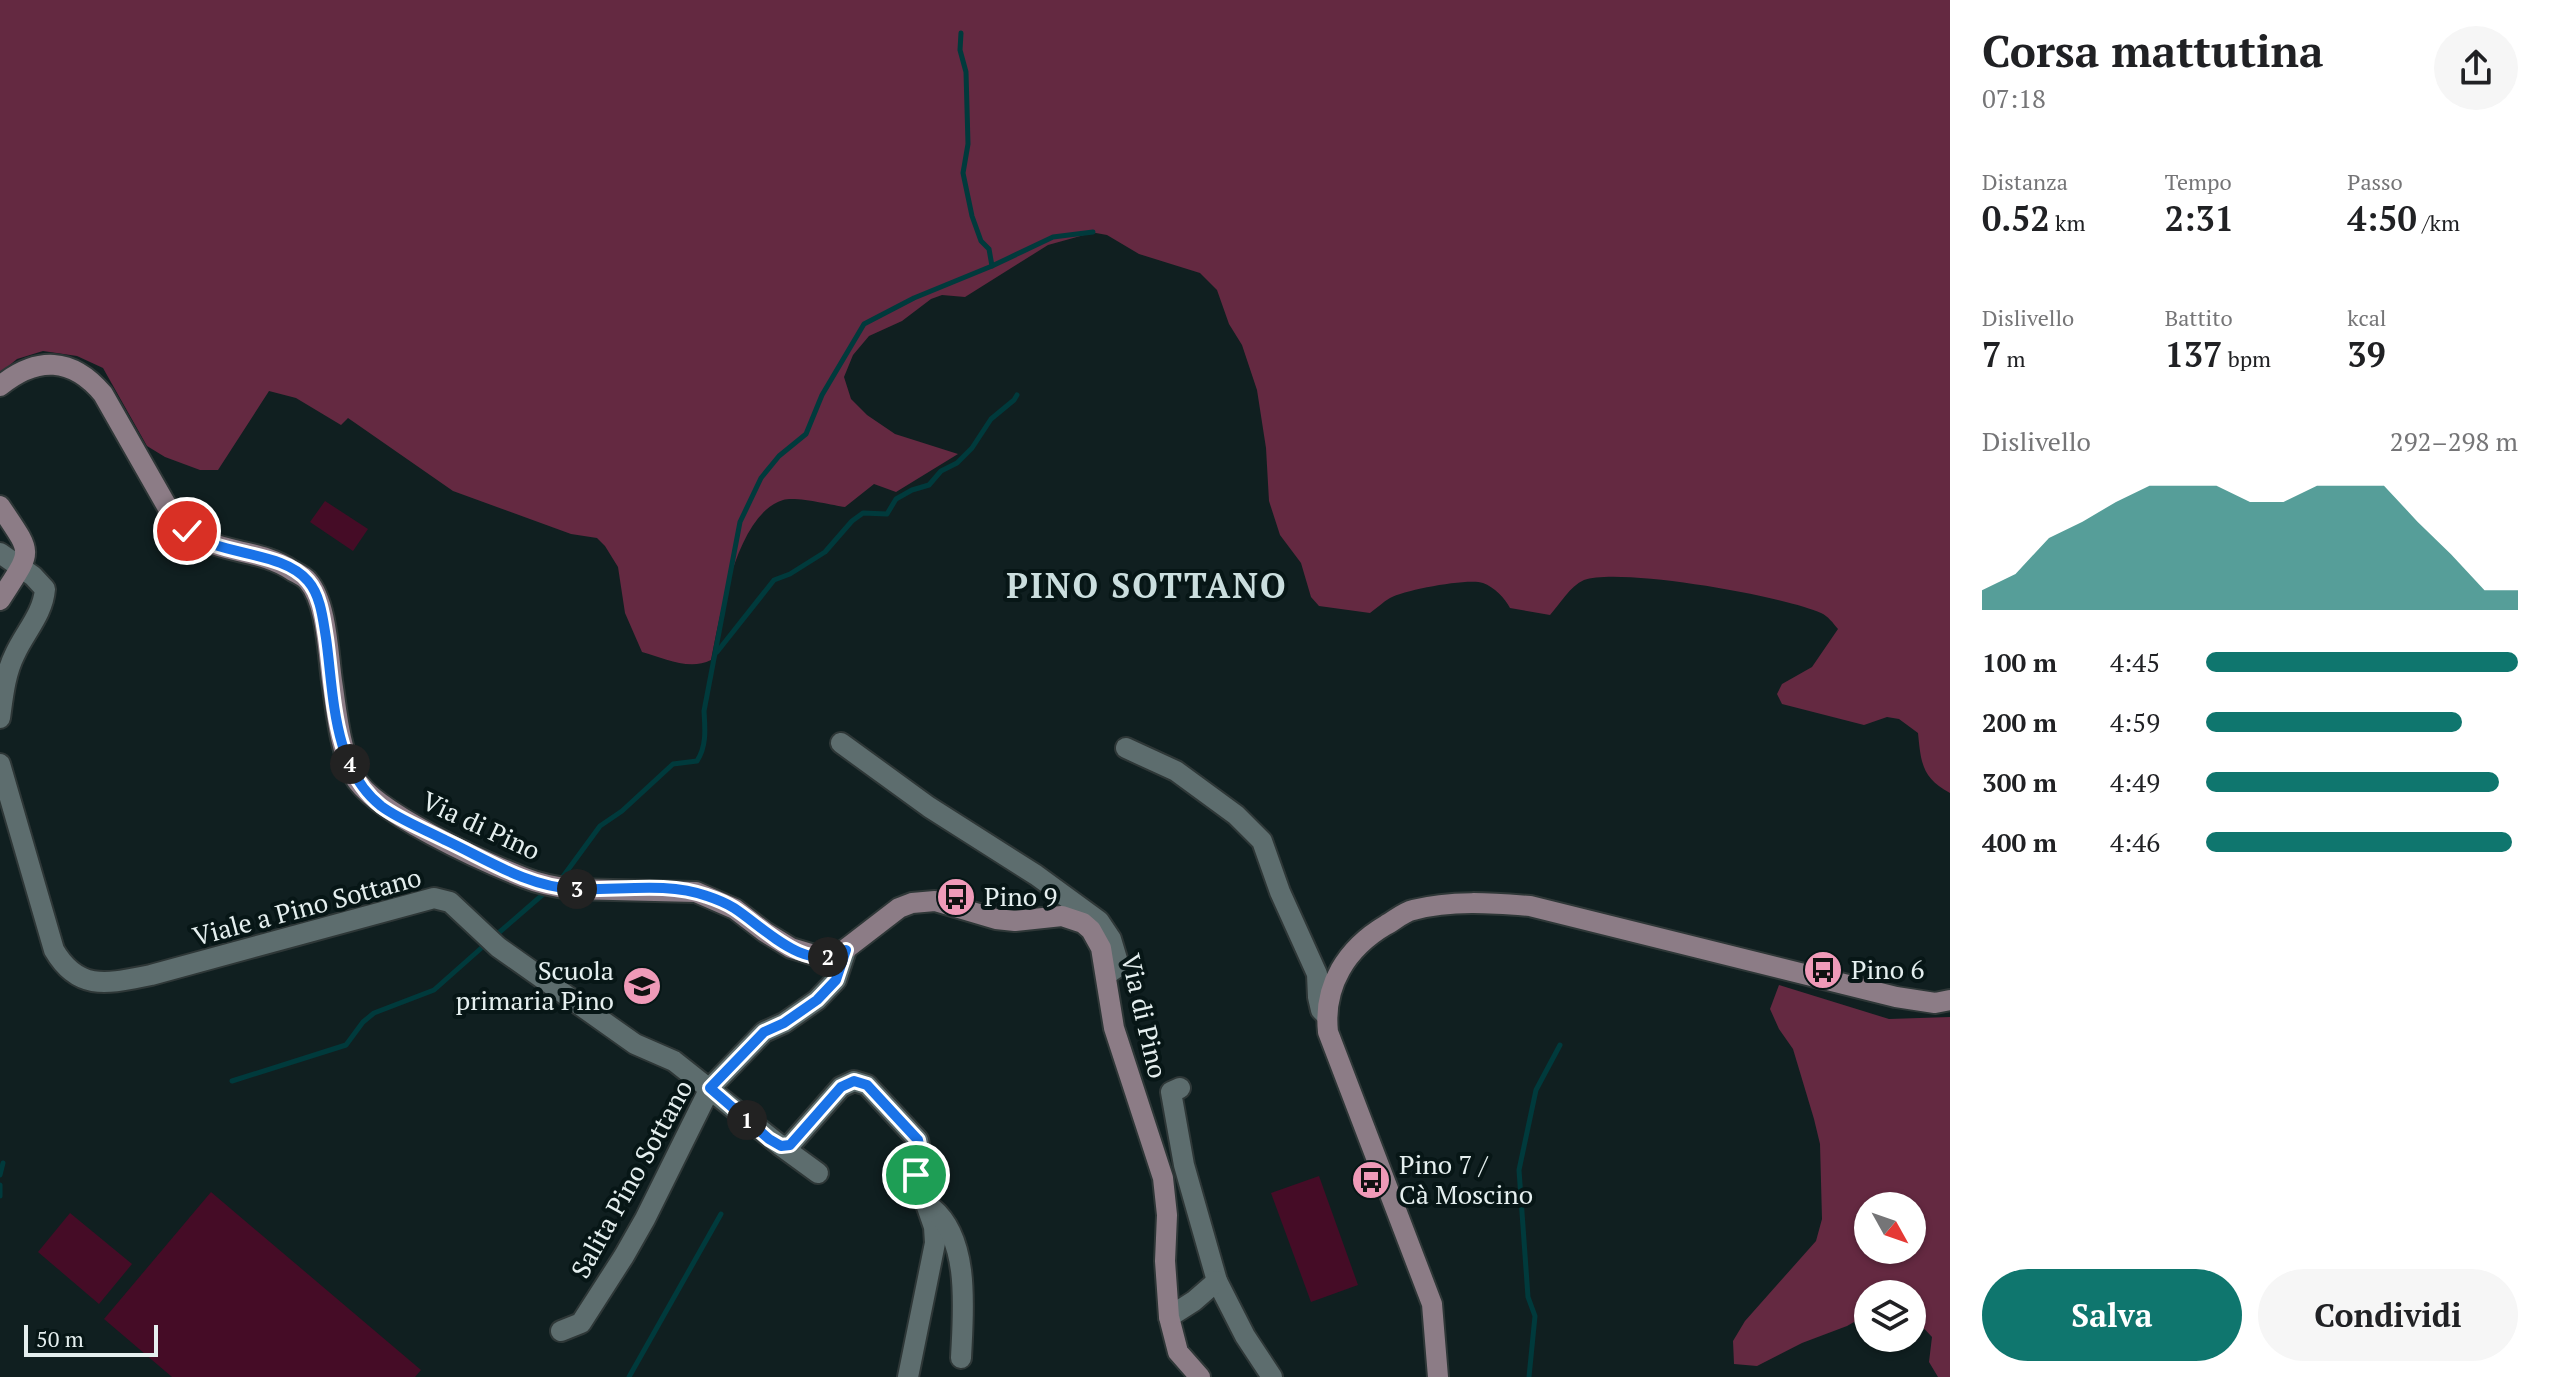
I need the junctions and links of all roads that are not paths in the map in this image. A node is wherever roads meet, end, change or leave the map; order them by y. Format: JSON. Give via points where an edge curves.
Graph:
{"nodes":[{"id":1,"x":0,"y":386,"type":"edge"},
{"id":2,"x":0,"y":506,"type":"edge"},
{"id":3,"x":0,"y":553,"type":"edge"},
{"id":4,"x":20,"y":569,"type":"junction"},
{"id":5,"x":0,"y":600,"type":"edge"},
{"id":6,"x":0,"y":718,"type":"edge"},
{"id":7,"x":841,"y":743,"type":"dead end"},
{"id":8,"x":1126,"y":748,"type":"dead end"},
{"id":9,"x":0,"y":764,"type":"edge"},
{"id":10,"x":846,"y":950,"type":"junction"},
{"id":11,"x":1106,"y":975,"type":"junction"},
{"id":12,"x":1950,"y":1000,"type":"edge"},
{"id":13,"x":1327,"y":1016,"type":"junction"},
{"id":14,"x":710,"y":1088,"type":"junction"},
{"id":15,"x":1180,"y":1088,"type":"dead end"},
{"id":16,"x":781,"y":1146,"type":"junction"},
{"id":17,"x":818,"y":1173,"type":"dead end"},
{"id":18,"x":925,"y":1204,"type":"junction"},
{"id":19,"x":1217,"y":1281,"type":"junction"},
{"id":20,"x":1169,"y":1317,"type":"junction"},
{"id":21,"x":561,"y":1331,"type":"dead end"},
{"id":22,"x":961,"y":1358,"type":"dead end"},
{"id":23,"x":908,"y":1377,"type":"edge"},
{"id":24,"x":1200,"y":1377,"type":"edge"},
{"id":25,"x":1272,"y":1377,"type":"edge"},
{"id":26,"x":1438,"y":1377,"type":"edge"}],
"edges":[{"from":1,"to":10,"type":"street","name":"Via di Pino","via":[[48,364],[91,379],[173,517],[187,531],[207,544],[283,564],[308,581],[322,610],[340,739],[355,778],[381,805],[526,878],[572,889],[696,892],[735,909],[799,951],[821,957]]},
{"from":2,"to":4,"type":"street","via":[[26,544]]},
{"from":3,"to":4,"type":"street"},
{"from":4,"to":5,"type":"street"},
{"from":4,"to":6,"type":"street","via":[[42,583],[45,596],[10,665]]},
{"from":7,"to":11,"type":"street","via":[[1036,875],[1105,929],[1117,959],[1116,968]]},
{"from":8,"to":13,"type":"street","via":[[1176,771],[1262,841],[1317,974],[1321,1010]]},
{"from":9,"to":14,"type":"street","name":"Viale a Pino Sottano","via":[[54,950],[84,979],[106,984],[151,975],[434,898],[450,902],[498,947],[635,1044],[674,1061]]},
{"from":10,"to":11,"type":"street","name":"Via di Pino","via":[[899,908],[935,901],[996,919],[1072,918],[1097,940]]},
{"from":10,"to":14,"type":"street","name":"Salita Pino Sottano","via":[[836,980],[817,1000],[764,1032]]},
{"from":11,"to":20,"type":"street","name":"Via di Pino","via":[[1114,1028],[1163,1178]]},
{"from":12,"to":13,"type":"street","via":[[1896,997],[1530,906],[1477,902],[1411,910],[1370,934],[1348,956],[1333,983]]},
{"from":13,"to":26,"type":"street","via":[[1328,1032],[1432,1304]]},
{"from":14,"to":16,"type":"street","name":"Viale a Pino Sottano"},
{"from":14,"to":21,"type":"street","name":"Salita Pino Sottano","via":[[624,1256],[581,1323]]},
{"from":15,"to":19,"type":"street","via":[[1171,1092],[1184,1165]]},
{"from":16,"to":17,"type":"street","name":"Viale a Pino Sottano"},
{"from":16,"to":18,"type":"street","via":[[790,1145],[841,1087],[854,1081],[867,1085],[918,1140],[922,1159],[916,1175]]},
{"from":18,"to":22,"type":"street","via":[[944,1220],[962,1273]]},
{"from":18,"to":23,"type":"street","via":[[935,1243]]},
{"from":19,"to":20,"type":"street"},
{"from":19,"to":25,"type":"street"},
{"from":20,"to":24,"type":"street","name":"Via di Pino","via":[[1178,1352]]}]}
